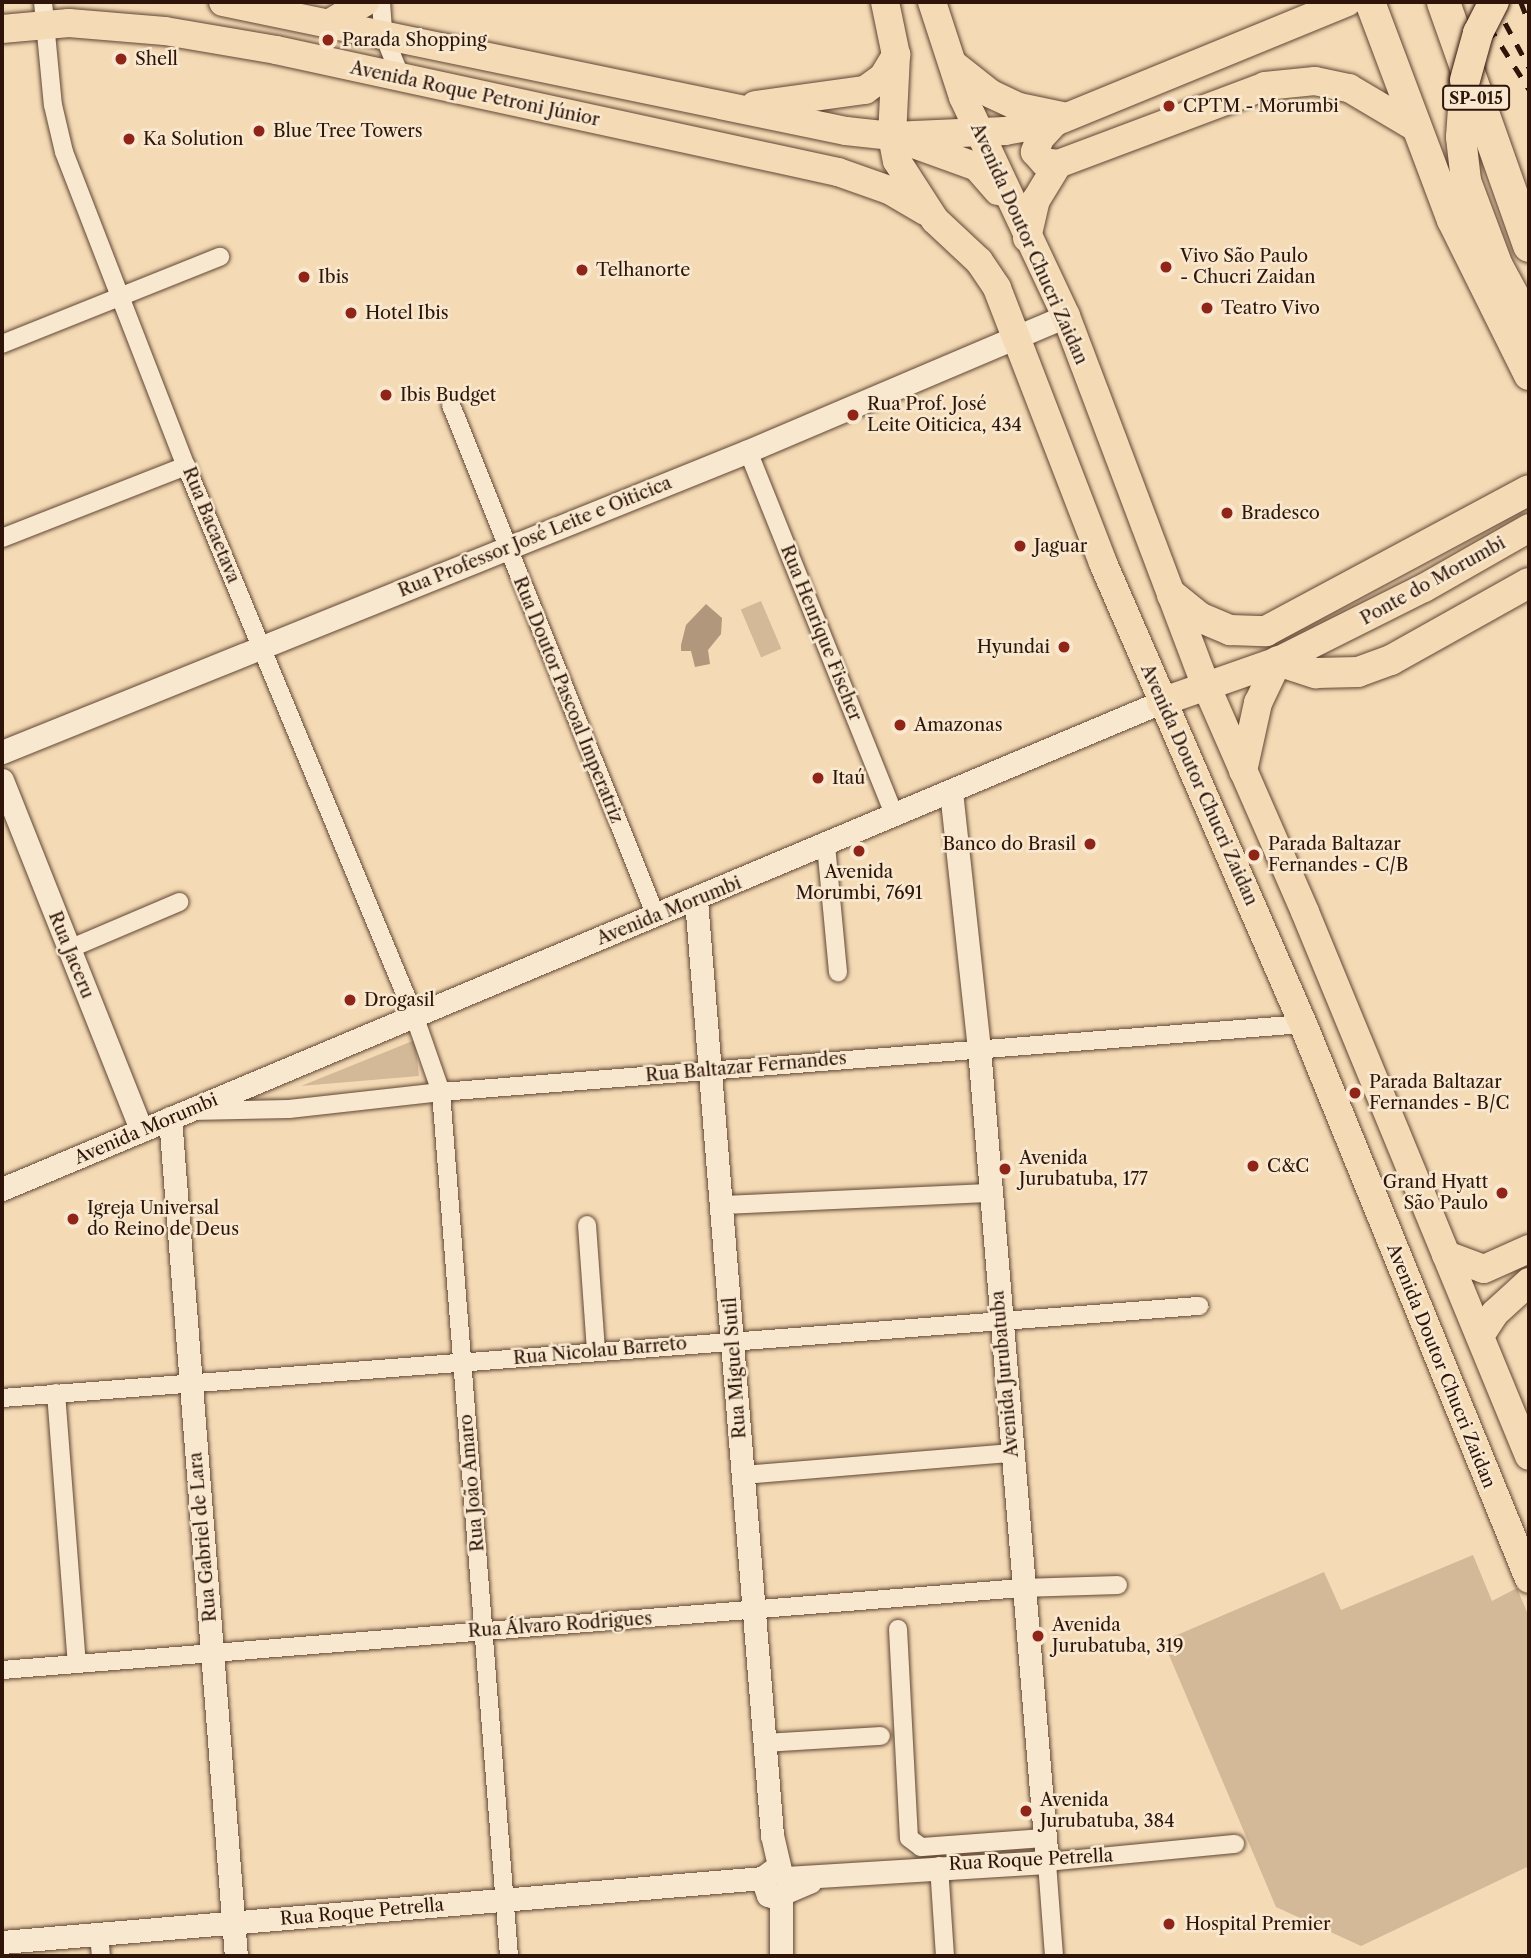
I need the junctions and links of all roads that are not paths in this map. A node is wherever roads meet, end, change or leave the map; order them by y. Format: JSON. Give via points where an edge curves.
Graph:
{"nodes":[{"id":1,"x":223,"y":2,"type":"edge"},
{"id":2,"x":365,"y":2,"type":"edge"},
{"id":3,"x":380,"y":2,"type":"edge"},
{"id":4,"x":885,"y":2,"type":"edge"},
{"id":5,"x":932,"y":2,"type":"edge"},
{"id":6,"x":1347,"y":2,"type":"edge"},
{"id":7,"x":1370,"y":2,"type":"edge"},
{"id":8,"x":1443,"y":2,"type":"edge"},
{"id":9,"x":1494,"y":2,"type":"edge"},
{"id":10,"x":44,"y":13,"type":"edge"},
{"id":11,"x":330,"y":23,"type":"junction"},
{"id":12,"x":2,"y":29,"type":"edge"},
{"id":13,"x":383,"y":33,"type":"junction"},
{"id":14,"x":896,"y":55,"type":"junction"},
{"id":15,"x":951,"y":62,"type":"junction"},
{"id":16,"x":401,"y":78,"type":"junction"},
{"id":17,"x":736,"y":108,"type":"junction"},
{"id":18,"x":1072,"y":116,"type":"junction"},
{"id":19,"x":1413,"y":126,"type":"junction"},
{"id":20,"x":979,"y":133,"type":"junction"},
{"id":21,"x":892,"y":136,"type":"junction"},
{"id":22,"x":1058,"y":164,"type":"junction"},
{"id":23,"x":1011,"y":206,"type":"junction"},
{"id":24,"x":935,"y":220,"type":"junction"},
{"id":25,"x":1027,"y":238,"type":"junction"},
{"id":26,"x":1529,"y":245,"type":"edge"},
{"id":27,"x":220,"y":257,"type":"dead end"},
{"id":28,"x":121,"y":297,"type":"junction"},
{"id":29,"x":1066,"y":316,"type":"junction"},
{"id":30,"x":1529,"y":323,"type":"edge"},
{"id":31,"x":1018,"y":336,"type":"junction"},
{"id":32,"x":2,"y":344,"type":"edge"},
{"id":33,"x":1529,"y":375,"type":"edge"},
{"id":34,"x":451,"y":405,"type":"dead end"},
{"id":35,"x":748,"y":451,"type":"junction"},
{"id":36,"x":186,"y":466,"type":"junction"},
{"id":37,"x":1529,"y":490,"type":"edge"},
{"id":38,"x":1529,"y":528,"type":"edge"},
{"id":39,"x":2,"y":538,"type":"edge"},
{"id":40,"x":506,"y":548,"type":"junction"},
{"id":41,"x":1529,"y":583,"type":"edge"},
{"id":42,"x":1172,"y":595,"type":"junction"},
{"id":43,"x":1336,"y":633,"type":"joint"},
{"id":44,"x":261,"y":648,"type":"junction"},
{"id":45,"x":1278,"y":662,"type":"junction"},
{"id":46,"x":1208,"y":690,"type":"junction"},
{"id":47,"x":1161,"y":702,"type":"junction"},
{"id":48,"x":2,"y":752,"type":"edge"},
{"id":49,"x":1243,"y":771,"type":"junction"},
{"id":50,"x":2,"y":780,"type":"edge"},
{"id":51,"x":951,"y":792,"type":"junction"},
{"id":52,"x":895,"y":816,"type":"junction"},
{"id":53,"x":826,"y":845,"type":"junction"},
{"id":54,"x":696,"y":900,"type":"junction"},
{"id":55,"x":179,"y":902,"type":"dead end"},
{"id":56,"x":656,"y":916,"type":"junction"},
{"id":57,"x":69,"y":949,"type":"junction"},
{"id":58,"x":838,"y":972,"type":"dead end"},
{"id":59,"x":414,"y":1015,"type":"junction"},
{"id":60,"x":1303,"y":1024,"type":"junction"},
{"id":61,"x":979,"y":1049,"type":"junction"},
{"id":62,"x":710,"y":1070,"type":"junction"},
{"id":63,"x":441,"y":1092,"type":"junction"},
{"id":64,"x":179,"y":1114,"type":"junction"},
{"id":65,"x":141,"y":1130,"type":"junction"},
{"id":66,"x":2,"y":1189,"type":"edge"},
{"id":67,"x":990,"y":1193,"type":"junction"},
{"id":68,"x":722,"y":1205,"type":"junction"},
{"id":69,"x":587,"y":1225,"type":"dead end"},
{"id":70,"x":1529,"y":1249,"type":"edge"},
{"id":71,"x":1446,"y":1255,"type":"junction"},
{"id":72,"x":1495,"y":1267,"type":"junction"},
{"id":73,"x":1520,"y":1289,"type":"edge"},
{"id":74,"x":1199,"y":1306,"type":"dead end"},
{"id":75,"x":1001,"y":1319,"type":"junction"},
{"id":76,"x":1480,"y":1336,"type":"junction"},
{"id":77,"x":733,"y":1339,"type":"junction"},
{"id":78,"x":596,"y":1351,"type":"junction"},
{"id":79,"x":462,"y":1363,"type":"junction"},
{"id":80,"x":190,"y":1382,"type":"junction"},
{"id":81,"x":56,"y":1393,"type":"junction"},
{"id":82,"x":2,"y":1398,"type":"edge"},
{"id":83,"x":1012,"y":1453,"type":"junction"},
{"id":84,"x":1529,"y":1456,"type":"edge"},
{"id":85,"x":743,"y":1475,"type":"junction"},
{"id":86,"x":1529,"y":1579,"type":"edge"},
{"id":87,"x":1118,"y":1585,"type":"dead end"},
{"id":88,"x":1022,"y":1588,"type":"junction"},
{"id":89,"x":755,"y":1609,"type":"junction"},
{"id":90,"x":898,"y":1629,"type":"dead end"},
{"id":91,"x":483,"y":1630,"type":"junction"},
{"id":92,"x":213,"y":1655,"type":"junction"},
{"id":93,"x":77,"y":1664,"type":"junction"},
{"id":94,"x":2,"y":1670,"type":"edge"},
{"id":95,"x":881,"y":1736,"type":"dead end"},
{"id":96,"x":765,"y":1744,"type":"junction"},
{"id":97,"x":1045,"y":1838,"type":"junction"},
{"id":98,"x":1235,"y":1844,"type":"dead end"},
{"id":99,"x":1047,"y":1862,"type":"junction"},
{"id":100,"x":939,"y":1866,"type":"junction"},
{"id":101,"x":774,"y":1884,"type":"junction"},
{"id":102,"x":505,"y":1900,"type":"junction"},
{"id":103,"x":233,"y":1923,"type":"junction"},
{"id":104,"x":2,"y":1942,"type":"edge"},
{"id":105,"x":100,"y":1945,"type":"edge"},
{"id":106,"x":236,"y":1956,"type":"edge"},
{"id":107,"x":509,"y":1956,"type":"edge"},
{"id":108,"x":781,"y":1956,"type":"edge"},
{"id":109,"x":945,"y":1956,"type":"edge"},
{"id":110,"x":1054,"y":1956,"type":"edge"}],
"edges":[{"from":1,"to":11,"type":"main road"},
{"from":2,"to":11,"type":"main road"},
{"from":3,"to":13,"type":"street"},
{"from":4,"to":14,"type":"main road","name":"Avenida Doutor Chucri Zaidan"},
{"from":5,"to":15,"type":"main road","name":"Avenida Doutor Chucri Zaidan"},
{"from":6,"to":18,"type":"main road"},
{"from":7,"to":19,"type":"highway"},
{"from":8,"to":26,"type":"highway","number":"SP-015"},
{"from":9,"to":30,"type":"highway","bridge":true,"via":[[1478,33],[1465,80],[1461,137],[1466,181],[1482,228]]},
{"from":10,"to":12,"type":"main road","name":"Avenida Roque Petroni Júnior"},
{"from":10,"to":16,"type":"main road","name":"Avenida Roque Petroni Júnior","via":[[165,31]]},
{"from":10,"to":28,"type":"street","name":"Rua Bacaetava","via":[[53,105],[64,152]]},
{"from":11,"to":13,"type":"main road"},
{"from":13,"to":16,"type":"street"},
{"from":13,"to":17,"type":"main road"},
{"from":14,"to":17,"type":"main road","via":[[883,77],[865,90]]},
{"from":14,"to":21,"type":"main road","name":"Avenida Doutor Chucri Zaidan"},
{"from":15,"to":18,"type":"main road","via":[[991,94],[1019,107]]},
{"from":15,"to":20,"type":"main road","name":"Avenida Doutor Chucri Zaidan"},
{"from":16,"to":24,"type":"main road","name":"Avenida Roque Petroni Júnior","via":[[838,172],[904,197]]},
{"from":17,"to":21,"type":"main road"},
{"from":18,"to":20,"type":"main road"},
{"from":18,"to":22,"type":"main road","via":[[1040,138],[1035,152],[1044,162]]},
{"from":19,"to":22,"type":"main road","via":[[1349,88],[1315,81],[1265,86]]},
{"from":19,"to":33,"type":"highway","via":[[1457,232]]},
{"from":20,"to":21,"type":"main road"},
{"from":20,"to":23,"type":"main road","name":"Avenida Doutor Chucri Zaidan"},
{"from":21,"to":23,"type":"main road","via":[[977,167]]},
{"from":21,"to":24,"type":"main road","name":"Avenida Doutor Chucri Zaidan","via":[[897,161]]},
{"from":22,"to":25,"type":"main road","via":[[1036,200]]},
{"from":23,"to":25,"type":"main road","name":"Avenida Doutor Chucri Zaidan"},
{"from":24,"to":31,"type":"main road","name":"Avenida Doutor Chucri Zaidan","via":[[979,261]]},
{"from":25,"to":29,"type":"main road","name":"Avenida Doutor Chucri Zaidan"},
{"from":27,"to":28,"type":"street"},
{"from":28,"to":32,"type":"street"},
{"from":28,"to":36,"type":"street","name":"Rua Bacaetava"},
{"from":29,"to":31,"type":"street","name":"Rua Professor José Leite e Oiticica"},
{"from":29,"to":42,"type":"main road","name":"Avenida Doutor Chucri Zaidan"},
{"from":31,"to":35,"type":"street","name":"Rua Professor José Leite e Oiticica"},
{"from":31,"to":47,"type":"main road","name":"Avenida Doutor Chucri Zaidan"},
{"from":34,"to":40,"type":"street","name":"Rua Doutor Pascoal Imperatriz"},
{"from":35,"to":40,"type":"street","name":"Rua Professor José Leite e Oiticica"},
{"from":35,"to":52,"type":"street","name":"Rua Henrique Fischer"},
{"from":36,"to":39,"type":"street"},
{"from":36,"to":44,"type":"street","name":"Rua Bacaetava"},
{"from":37,"to":42,"type":"highway","via":[[1266,631],[1230,630],[1199,617]]},
{"from":38,"to":43,"type":"main road","name":"Ponte do Morumbi"},
{"from":40,"to":44,"type":"street","name":"Rua Professor José Leite e Oiticica"},
{"from":40,"to":56,"type":"street","name":"Rua Doutor Pascoal Imperatriz"},
{"from":41,"to":45,"type":"highway","via":[[1391,660],[1358,672],[1316,673]]},
{"from":42,"to":46,"type":"main road","name":"Avenida Doutor Chucri Zaidan"},
{"from":43,"to":45,"type":"main road","name":"Avenida Morumbi"},
{"from":44,"to":48,"type":"street","name":"Rua Professor José Leite e Oiticica"},
{"from":44,"to":59,"type":"street","name":"Rua Bacaetava"},
{"from":45,"to":46,"type":"main road","name":"Avenida Morumbi"},
{"from":45,"to":49,"type":"main road","via":[[1258,703]]},
{"from":46,"to":47,"type":"main road","name":"Avenida Morumbi"},
{"from":46,"to":49,"type":"main road","name":"Avenida Doutor Chucri Zaidan"},
{"from":47,"to":51,"type":"street","name":"Avenida Morumbi"},
{"from":47,"to":60,"type":"main road","name":"Avenida Doutor Chucri Zaidan"},
{"from":49,"to":71,"type":"main road","name":"Avenida Doutor Chucri Zaidan"},
{"from":50,"to":57,"type":"street","name":"Rua Jaceru"},
{"from":51,"to":52,"type":"street","name":"Avenida Morumbi"},
{"from":51,"to":61,"type":"street","name":"Avenida Jurubatuba"},
{"from":52,"to":53,"type":"street","name":"Avenida Morumbi"},
{"from":53,"to":54,"type":"street","name":"Avenida Morumbi"},
{"from":53,"to":58,"type":"street"},
{"from":54,"to":56,"type":"street","name":"Avenida Morumbi"},
{"from":54,"to":62,"type":"street","name":"Rua Miguel Sutil"},
{"from":55,"to":57,"type":"street"},
{"from":56,"to":59,"type":"street","name":"Avenida Morumbi"},
{"from":57,"to":65,"type":"street","name":"Rua Jaceru"},
{"from":59,"to":63,"type":"street","name":"Rua João Amaro"},
{"from":59,"to":64,"type":"street","name":"Avenida Morumbi"},
{"from":60,"to":61,"type":"street","name":"Rua Baltazar Fernandes"},
{"from":60,"to":86,"type":"main road","name":"Avenida Doutor Chucri Zaidan"},
{"from":61,"to":62,"type":"street","name":"Rua Baltazar Fernandes"},
{"from":61,"to":67,"type":"street","name":"Avenida Jurubatuba"},
{"from":62,"to":63,"type":"street","name":"Rua Baltazar Fernandes"},
{"from":62,"to":68,"type":"street","name":"Rua Miguel Sutil"},
{"from":63,"to":64,"type":"street","name":"Rua Baltazar Fernandes","via":[[261,1111]]},
{"from":63,"to":79,"type":"street","name":"Rua João Amaro"},
{"from":64,"to":65,"type":"street","name":"Avenida Morumbi"},
{"from":64,"to":80,"type":"street","name":"Rua Gabriel de Lara"},
{"from":65,"to":66,"type":"street","name":"Avenida Morumbi"},
{"from":67,"to":68,"type":"street"},
{"from":67,"to":75,"type":"street","name":"Avenida Jurubatuba"},
{"from":68,"to":77,"type":"street","name":"Rua Miguel Sutil"},
{"from":69,"to":78,"type":"street"},
{"from":70,"to":72,"type":"main road"},
{"from":71,"to":72,"type":"main road","via":[[1465,1265]]},
{"from":71,"to":76,"type":"main road","name":"Avenida Doutor Chucri Zaidan"},
{"from":72,"to":73,"type":"main road","via":[[1494,1281]]},
{"from":73,"to":76,"type":"main road"},
{"from":74,"to":75,"type":"street","name":"Rua Nicolau Barreto"},
{"from":75,"to":77,"type":"street","name":"Rua Nicolau Barreto"},
{"from":75,"to":83,"type":"street","name":"Avenida Jurubatuba"},
{"from":76,"to":84,"type":"main road","name":"Avenida Doutor Chucri Zaidan"},
{"from":77,"to":78,"type":"street","name":"Rua Nicolau Barreto"},
{"from":77,"to":85,"type":"street","name":"Rua Miguel Sutil"},
{"from":78,"to":79,"type":"street","name":"Rua Nicolau Barreto"},
{"from":79,"to":80,"type":"street","name":"Rua Nicolau Barreto"},
{"from":79,"to":91,"type":"street","name":"Rua João Amaro"},
{"from":80,"to":81,"type":"street","name":"Rua Nicolau Barreto"},
{"from":80,"to":92,"type":"street","name":"Rua Gabriel de Lara"},
{"from":81,"to":82,"type":"street","name":"Rua Nicolau Barreto"},
{"from":81,"to":93,"type":"street"},
{"from":83,"to":85,"type":"street"},
{"from":83,"to":88,"type":"street","name":"Avenida Jurubatuba"},
{"from":85,"to":89,"type":"street","name":"Rua Miguel Sutil"},
{"from":87,"to":88,"type":"street","name":"Rua Álvaro Rodrigues"},
{"from":88,"to":89,"type":"street","name":"Rua Álvaro Rodrigues"},
{"from":88,"to":97,"type":"street","name":"Avenida Jurubatuba"},
{"from":89,"to":91,"type":"street","name":"Rua Álvaro Rodrigues"},
{"from":89,"to":96,"type":"street","name":"Rua Miguel Sutil"},
{"from":90,"to":97,"type":"street","via":[[909,1838],[921,1847]]},
{"from":91,"to":92,"type":"street","name":"Rua Álvaro Rodrigues"},
{"from":91,"to":102,"type":"street","name":"Rua João Amaro"},
{"from":92,"to":93,"type":"street","name":"Rua Álvaro Rodrigues"},
{"from":92,"to":103,"type":"street","name":"Rua Gabriel de Lara"},
{"from":93,"to":94,"type":"street","name":"Rua Álvaro Rodrigues"},
{"from":95,"to":96,"type":"street"},
{"from":96,"to":101,"type":"street","name":"Rua Miguel Sutil"},
{"from":97,"to":99,"type":"street","name":"Avenida Jurubatuba"},
{"from":98,"to":99,"type":"street","name":"Rua Roque Petrella"},
{"from":99,"to":100,"type":"street","name":"Rua Roque Petrella"},
{"from":99,"to":110,"type":"street","name":"Avenida Jurubatuba"},
{"from":100,"to":101,"type":"street","name":"Rua Roque Petrella"},
{"from":100,"to":109,"type":"street"},
{"from":101,"to":102,"type":"street","name":"Rua Roque Petrella"},
{"from":101,"to":108,"type":"street","name":"Rua Miguel Sutil"},
{"from":102,"to":103,"type":"street","name":"Rua Roque Petrella"},
{"from":102,"to":107,"type":"street","name":"Rua João Amaro"},
{"from":103,"to":105,"type":"street","name":"Rua Roque Petrella"},
{"from":103,"to":106,"type":"street","name":"Rua Gabriel de Lara"},
{"from":104,"to":105,"type":"street","name":"Rua Roque Petrella"}]}
